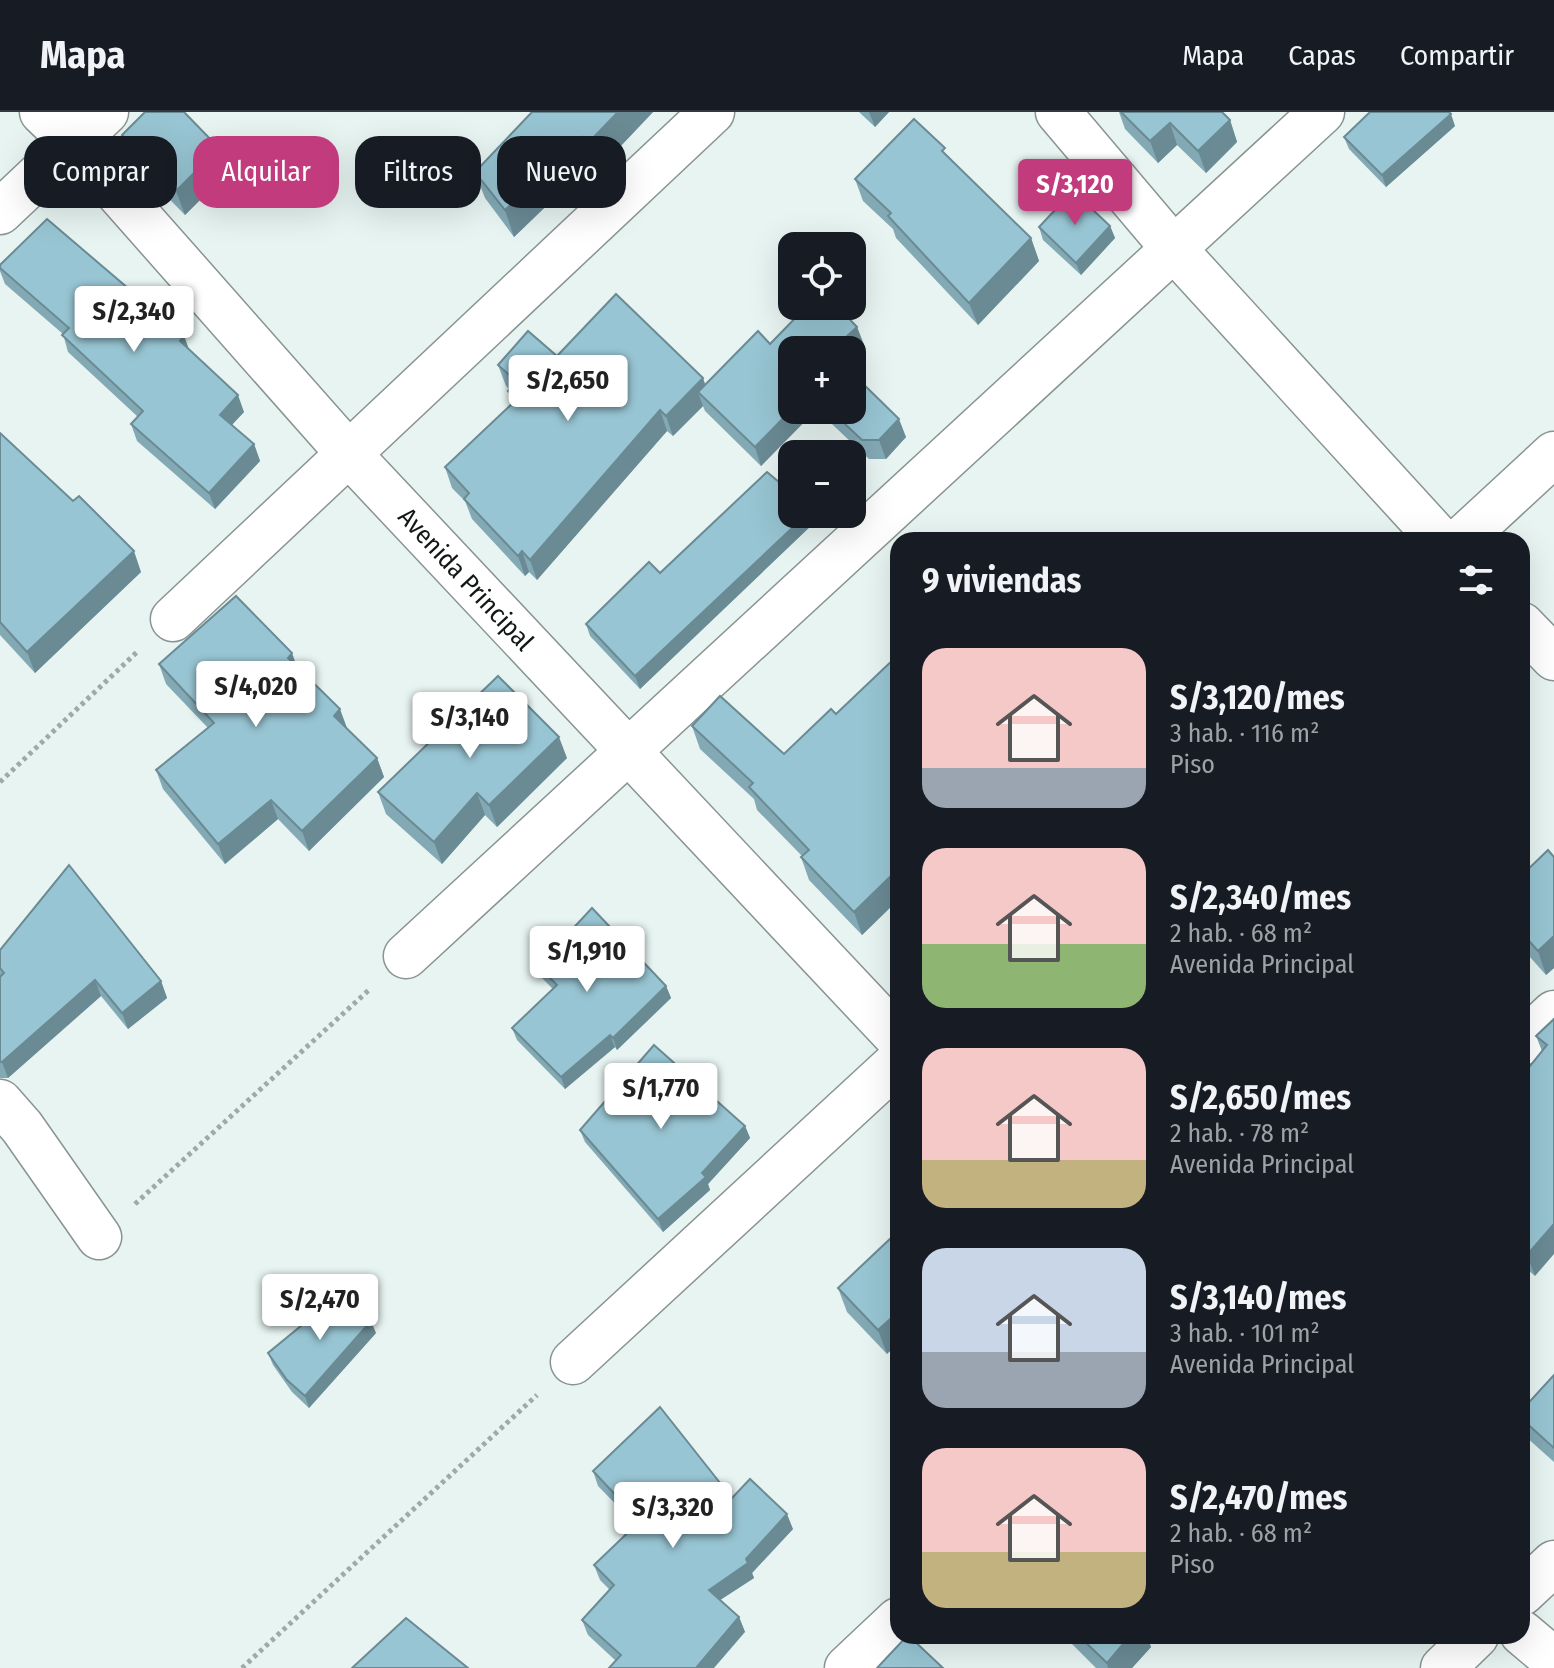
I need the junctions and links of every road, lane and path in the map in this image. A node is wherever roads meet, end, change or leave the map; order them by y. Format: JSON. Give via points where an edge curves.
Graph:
{"nodes":[{"id":1,"x":42,"y":112,"type":"edge"},
{"id":2,"x":106,"y":112,"type":"edge"},
{"id":3,"x":712,"y":112,"type":"edge"},
{"id":4,"x":1058,"y":112,"type":"edge"},
{"id":5,"x":1322,"y":112,"type":"edge"},
{"id":6,"x":67,"y":136,"type":"edge"},
{"id":7,"x":81,"y":136,"type":"edge"},
{"id":8,"x":24,"y":190,"type":"edge"},
{"id":9,"x":131,"y":208,"type":"edge"},
{"id":10,"x":0,"y":212,"type":"edge"},
{"id":11,"x":1174,"y":249,"type":"junction"},
{"id":12,"x":348,"y":453,"type":"junction"},
{"id":13,"x":1554,"y":454,"type":"edge"},
{"id":14,"x":1433,"y":532,"type":"edge"},
{"id":15,"x":1470,"y":532,"type":"edge"},
{"id":16,"x":173,"y":619,"type":"joint"},
{"id":17,"x":1530,"y":633,"type":"edge"},
{"id":18,"x":1554,"y":658,"type":"edge"},
{"id":19,"x":630,"y":753,"type":"junction"},
{"id":20,"x":0,"y":782,"type":"edge"},
{"id":21,"x":406,"y":956,"type":"joint"},
{"id":22,"x":1554,"y":1013,"type":"edge"},
{"id":23,"x":890,"y":1029,"type":"edge"},
{"id":24,"x":1530,"y":1036,"type":"edge"},
{"id":25,"x":890,"y":1069,"type":"edge"},
{"id":26,"x":0,"y":1102,"type":"edge"},
{"id":27,"x":99,"y":1237,"type":"joint"},
{"id":28,"x":573,"y":1362,"type":"joint"},
{"id":29,"x":1554,"y":1563,"type":"edge"},
{"id":30,"x":1530,"y":1586,"type":"edge"},
{"id":31,"x":890,"y":1628,"type":"edge"},
{"id":32,"x":1530,"y":1640,"type":"edge"},
{"id":33,"x":1468,"y":1644,"type":"edge"},
{"id":34,"x":1554,"y":1660,"type":"edge"},
{"id":35,"x":242,"y":1668,"type":"edge"},
{"id":36,"x":847,"y":1668,"type":"edge"},
{"id":37,"x":1443,"y":1668,"type":"edge"}],
"edges":[{"from":1,"to":6,"type":"street","name":"Avenida Principal"},
{"from":2,"to":7,"type":"street"},
{"from":3,"to":12,"type":"street"},
{"from":4,"to":11,"type":"street"},
{"from":5,"to":11,"type":"street"},
{"from":8,"to":10,"type":"street"},
{"from":9,"to":12,"type":"street","name":"Avenida Principal"},
{"from":11,"to":14,"type":"street"},
{"from":11,"to":19,"type":"street"},
{"from":12,"to":16,"type":"street"},
{"from":12,"to":19,"type":"street","name":"Avenida Principal"},
{"from":13,"to":15,"type":"street"},
{"from":16,"to":20,"type":"path"},
{"from":17,"to":18,"type":"street"},
{"from":19,"to":21,"type":"street"},
{"from":19,"to":23,"type":"street","name":"Avenida Principal"},
{"from":21,"to":27,"type":"path"},
{"from":22,"to":24,"type":"street"},
{"from":25,"to":28,"type":"street"},
{"from":26,"to":27,"type":"street"},
{"from":28,"to":35,"type":"path"},
{"from":29,"to":30,"type":"street"},
{"from":31,"to":36,"type":"street"},
{"from":32,"to":34,"type":"street"},
{"from":33,"to":37,"type":"street"}]}
